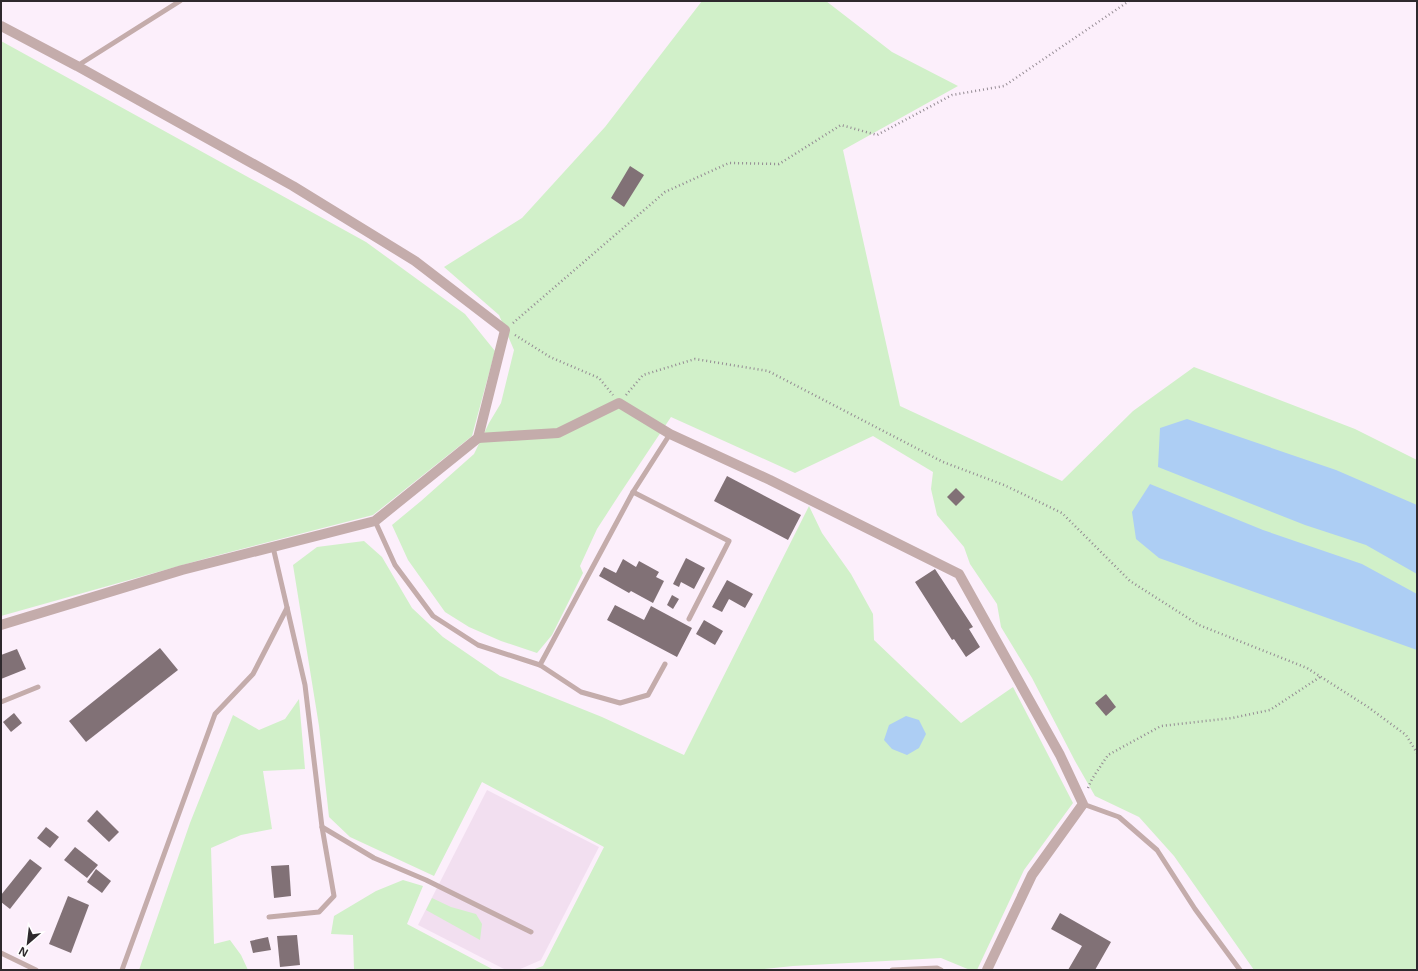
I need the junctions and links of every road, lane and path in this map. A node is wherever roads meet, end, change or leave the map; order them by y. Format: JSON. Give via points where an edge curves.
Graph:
{"nodes":[{"id":1,"x":180,"y":1,"type":"edge"},
{"id":2,"x":1129,"y":1,"type":"edge"},
{"id":3,"x":1,"y":26,"type":"edge"},
{"id":4,"x":77,"y":66,"type":"junction"},
{"id":5,"x":505,"y":330,"type":"junction"},
{"id":6,"x":619,"y":403,"type":"junction"},
{"id":7,"x":670,"y":434,"type":"junction"},
{"id":8,"x":478,"y":438,"type":"junction"},
{"id":9,"x":633,"y":492,"type":"junction"},
{"id":10,"x":375,"y":520,"type":"junction"},
{"id":11,"x":273,"y":547,"type":"junction"},
{"id":12,"x":287,"y":608,"type":"junction"},
{"id":13,"x":689,"y":619,"type":"dead end"},
{"id":14,"x":1,"y":625,"type":"edge"},
{"id":15,"x":665,"y":664,"type":"dead end"},
{"id":16,"x":540,"y":665,"type":"junction"},
{"id":17,"x":1320,"y":676,"type":"junction"},
{"id":18,"x":38,"y":687,"type":"dead end"},
{"id":19,"x":1,"y":702,"type":"edge"},
{"id":20,"x":1417,"y":753,"type":"edge"},
{"id":21,"x":1083,"y":804,"type":"junction"},
{"id":22,"x":322,"y":827,"type":"junction"},
{"id":23,"x":269,"y":917,"type":"dead end"},
{"id":24,"x":531,"y":932,"type":"dead end"},
{"id":25,"x":1,"y":953,"type":"edge"},
{"id":26,"x":36,"y":970,"type":"edge"},
{"id":27,"x":122,"y":970,"type":"edge"},
{"id":28,"x":892,"y":970,"type":"edge"},
{"id":29,"x":941,"y":970,"type":"edge"},
{"id":30,"x":986,"y":970,"type":"edge"},
{"id":31,"x":1240,"y":970,"type":"edge"}],
"edges":[{"from":1,"to":4,"type":"lane"},
{"from":2,"to":5,"type":"path","via":[[1004,86],[952,95],[877,135],[841,125],[779,164],[729,163],[665,192]]},
{"from":3,"to":4,"type":"street"},
{"from":4,"to":5,"type":"street","via":[[292,186],[415,261]]},
{"from":5,"to":6,"type":"path","via":[[550,357],[599,378]]},
{"from":5,"to":8,"type":"street"},
{"from":6,"to":7,"type":"street"},
{"from":6,"to":8,"type":"street","via":[[558,433]]},
{"from":6,"to":17,"type":"path","via":[[643,375],[695,360],[768,371],[943,462],[1004,485],[1062,513],[1130,581],[1199,625],[1307,668]]},
{"from":7,"to":9,"type":"lane"},
{"from":7,"to":21,"type":"street","via":[[770,480],[959,574],[1060,755]]},
{"from":8,"to":10,"type":"street"},
{"from":9,"to":13,"type":"lane","via":[[729,541]]},
{"from":9,"to":16,"type":"lane"},
{"from":10,"to":11,"type":"street"},
{"from":10,"to":16,"type":"lane","via":[[395,564],[433,616],[478,645]]},
{"from":11,"to":12,"type":"lane"},
{"from":11,"to":14,"type":"street","via":[[182,570]]},
{"from":12,"to":22,"type":"lane","via":[[305,685]]},
{"from":12,"to":27,"type":"lane","via":[[253,674],[216,714]]},
{"from":15,"to":16,"type":"lane","via":[[648,695],[620,703],[581,692]]},
{"from":17,"to":20,"type":"path","via":[[1406,735]]},
{"from":17,"to":21,"type":"path","via":[[1270,710],[1232,718],[1160,726],[1108,755],[1092,779]]},
{"from":18,"to":19,"type":"lane"},
{"from":21,"to":30,"type":"street","via":[[1032,875]]},
{"from":21,"to":31,"type":"lane","via":[[1119,817],[1157,850]]},
{"from":22,"to":23,"type":"lane","via":[[334,896],[319,912]]},
{"from":22,"to":24,"type":"lane","via":[[374,858],[426,880]]},
{"from":25,"to":26,"type":"lane"},
{"from":28,"to":29,"type":"lane"}]}
